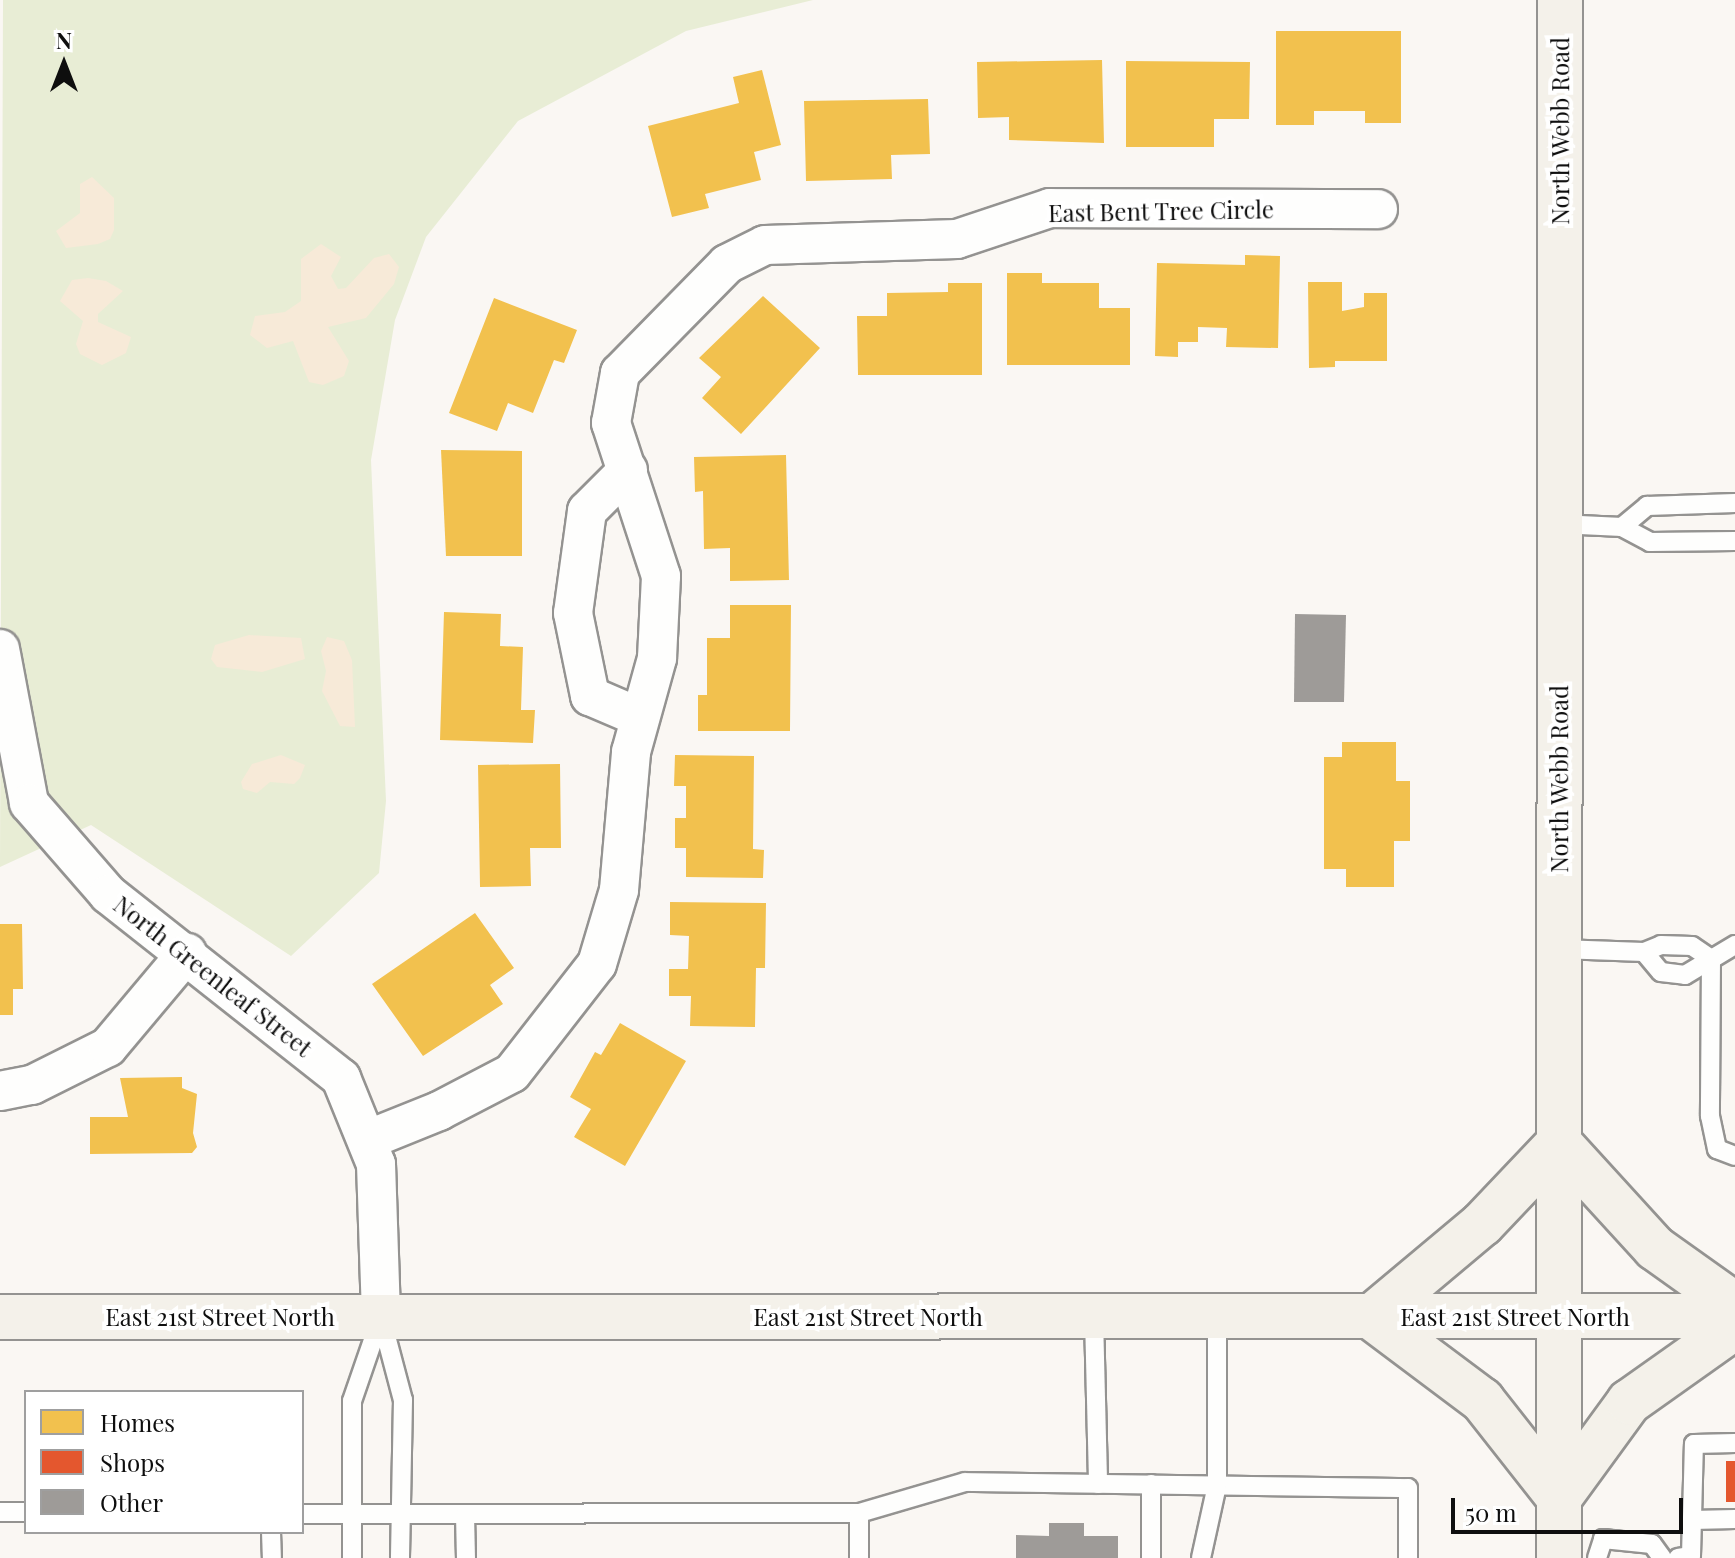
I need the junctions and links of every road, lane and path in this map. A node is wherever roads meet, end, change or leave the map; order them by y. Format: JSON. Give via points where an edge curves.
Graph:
{"nodes":[{"id":1,"x":1560,"y":0,"type":"edge"},
{"id":2,"x":1378,"y":209,"type":"dead end"},
{"id":3,"x":628,"y":470,"type":"junction"},
{"id":4,"x":1735,"y":503,"type":"edge"},
{"id":5,"x":1559,"y":524,"type":"junction"},
{"id":6,"x":1622,"y":527,"type":"junction"},
{"id":7,"x":1735,"y":541,"type":"edge"},
{"id":8,"x":0,"y":649,"type":"edge"},
{"id":9,"x":639,"y":717,"type":"junction"},
{"id":10,"x":1735,"y":945,"type":"edge"},
{"id":11,"x":1559,"y":949,"type":"junction"},
{"id":12,"x":1644,"y":952,"type":"junction"},
{"id":13,"x":187,"y":953,"type":"junction"},
{"id":14,"x":1711,"y":959,"type":"junction"},
{"id":15,"x":0,"y":1091,"type":"edge"},
{"id":16,"x":367,"y":1140,"type":"junction"},
{"id":17,"x":1559,"y":1143,"type":"junction"},
{"id":18,"x":1735,"y":1156,"type":"edge"},
{"id":19,"x":1735,"y":1305,"type":"edge"},
{"id":20,"x":1735,"y":1316,"type":"edge"},
{"id":21,"x":0,"y":1317,"type":"edge"},
{"id":22,"x":381,"y":1317,"type":"junction"},
{"id":23,"x":1094,"y":1317,"type":"junction"},
{"id":24,"x":1217,"y":1317,"type":"junction"},
{"id":25,"x":1371,"y":1317,"type":"junction"},
{"id":26,"x":1559,"y":1317,"type":"junction"},
{"id":27,"x":1735,"y":1327,"type":"edge"},
{"id":28,"x":1735,"y":1443,"type":"edge"},
{"id":29,"x":1098,"y":1484,"type":"junction"},
{"id":30,"x":1151,"y":1484,"type":"junction"},
{"id":31,"x":1217,"y":1485,"type":"junction"},
{"id":32,"x":1559,"y":1498,"type":"junction"},
{"id":33,"x":0,"y":1512,"type":"edge"},
{"id":34,"x":24,"y":1512,"type":"edge"},
{"id":35,"x":859,"y":1513,"type":"junction"},
{"id":36,"x":304,"y":1514,"type":"edge"},
{"id":37,"x":352,"y":1515,"type":"junction"},
{"id":38,"x":465,"y":1515,"type":"junction"},
{"id":39,"x":400,"y":1516,"type":"junction"},
{"id":40,"x":1735,"y":1519,"type":"edge"},
{"id":41,"x":1692,"y":1520,"type":"junction"},
{"id":42,"x":271,"y":1534,"type":"edge"},
{"id":43,"x":1687,"y":1557,"type":"edge"},
{"id":44,"x":272,"y":1558,"type":"edge"},
{"id":45,"x":352,"y":1558,"type":"edge"},
{"id":46,"x":400,"y":1558,"type":"edge"},
{"id":47,"x":466,"y":1558,"type":"edge"},
{"id":48,"x":859,"y":1558,"type":"edge"},
{"id":49,"x":1151,"y":1558,"type":"edge"},
{"id":50,"x":1201,"y":1558,"type":"edge"},
{"id":51,"x":1408,"y":1558,"type":"edge"},
{"id":52,"x":1559,"y":1558,"type":"edge"},
{"id":53,"x":1597,"y":1558,"type":"edge"},
{"id":54,"x":1662,"y":1558,"type":"edge"}],
"edges":[{"from":1,"to":5,"type":"main road","name":"North Webb Road"},
{"from":2,"to":3,"type":"street","name":"East Bent Tree Circle","via":[[1050,208],[957,239],[765,245],[727,264],[620,373],[611,423]]},
{"from":3,"to":9,"type":"street","name":"East Bent Tree Circle","via":[[661,576],[657,658]]},
{"from":3,"to":9,"type":"street","via":[[587,511],[573,613],[590,696]]},
{"from":4,"to":6,"type":"lane","via":[[1647,506]]},
{"from":5,"to":6,"type":"lane"},
{"from":5,"to":11,"type":"main road","name":"North Webb Road"},
{"from":6,"to":7,"type":"lane","via":[[1650,542]]},
{"from":8,"to":13,"type":"street","name":"North Greenleaf Street","via":[[29,803],[108,894]]},
{"from":9,"to":16,"type":"street","name":"East Bent Tree Circle","via":[[619,890],[597,964],[512,1073]]},
{"from":10,"to":14,"type":"lane"},
{"from":11,"to":12,"type":"lane"},
{"from":11,"to":17,"type":"main road","name":"North Webb Road"},
{"from":12,"to":14,"type":"lane","via":[[1661,945],[1692,946]]},
{"from":12,"to":14,"type":"lane","via":[[1661,972],[1685,975]]},
{"from":13,"to":15,"type":"street","via":[[108,1047],[32,1085]]},
{"from":13,"to":16,"type":"street","name":"North Greenleaf Street","via":[[341,1078]]},
{"from":14,"to":18,"type":"lane","via":[[1710,1116],[1717,1149]]},
{"from":16,"to":22,"type":"street","name":"North Greenleaf Street","via":[[376,1164]]},
{"from":17,"to":19,"type":"main road","via":[[1655,1248]]},
{"from":17,"to":25,"type":"main road","via":[[1482,1224]]},
{"from":17,"to":26,"type":"main road","name":"North Webb Road"},
{"from":20,"to":26,"type":"main road","name":"East 21st Street North"},
{"from":21,"to":22,"type":"main road","name":"East 21st Street North"},
{"from":22,"to":23,"type":"main road","name":"East 21st Street North"},
{"from":22,"to":37,"type":"lane","via":[[352,1401]]},
{"from":22,"to":39,"type":"lane","via":[[403,1400]]},
{"from":23,"to":24,"type":"main road","name":"East 21st Street North"},
{"from":23,"to":29,"type":"lane"},
{"from":24,"to":25,"type":"main road","name":"East 21st Street North"},
{"from":24,"to":31,"type":"lane"},
{"from":25,"to":26,"type":"main road","name":"East 21st Street North"},
{"from":25,"to":32,"type":"main road","via":[[1482,1400]]},
{"from":26,"to":32,"type":"main road","name":"North Webb Road"},
{"from":27,"to":32,"type":"main road","via":[[1629,1402]]},
{"from":28,"to":41,"type":"lane","via":[[1694,1444]]},
{"from":29,"to":30,"type":"lane"},
{"from":29,"to":35,"type":"lane","via":[[965,1482]]},
{"from":30,"to":31,"type":"lane"},
{"from":30,"to":49,"type":"lane"},
{"from":31,"to":50,"type":"lane"},
{"from":31,"to":51,"type":"lane","via":[[1408,1488]]},
{"from":32,"to":52,"type":"main road","name":"North Webb Road"},
{"from":33,"to":34,"type":"lane"},
{"from":35,"to":38,"type":"lane"},
{"from":35,"to":48,"type":"lane"},
{"from":36,"to":37,"type":"lane"},
{"from":37,"to":39,"type":"lane"},
{"from":37,"to":45,"type":"lane"},
{"from":38,"to":39,"type":"lane"},
{"from":38,"to":47,"type":"lane"},
{"from":39,"to":46,"type":"lane"},
{"from":40,"to":41,"type":"lane"},
{"from":41,"to":43,"type":"lane"},
{"from":42,"to":44,"type":"lane"},
{"from":53,"to":54,"type":"lane","via":[[1603,1539],[1652,1544]]}]}
